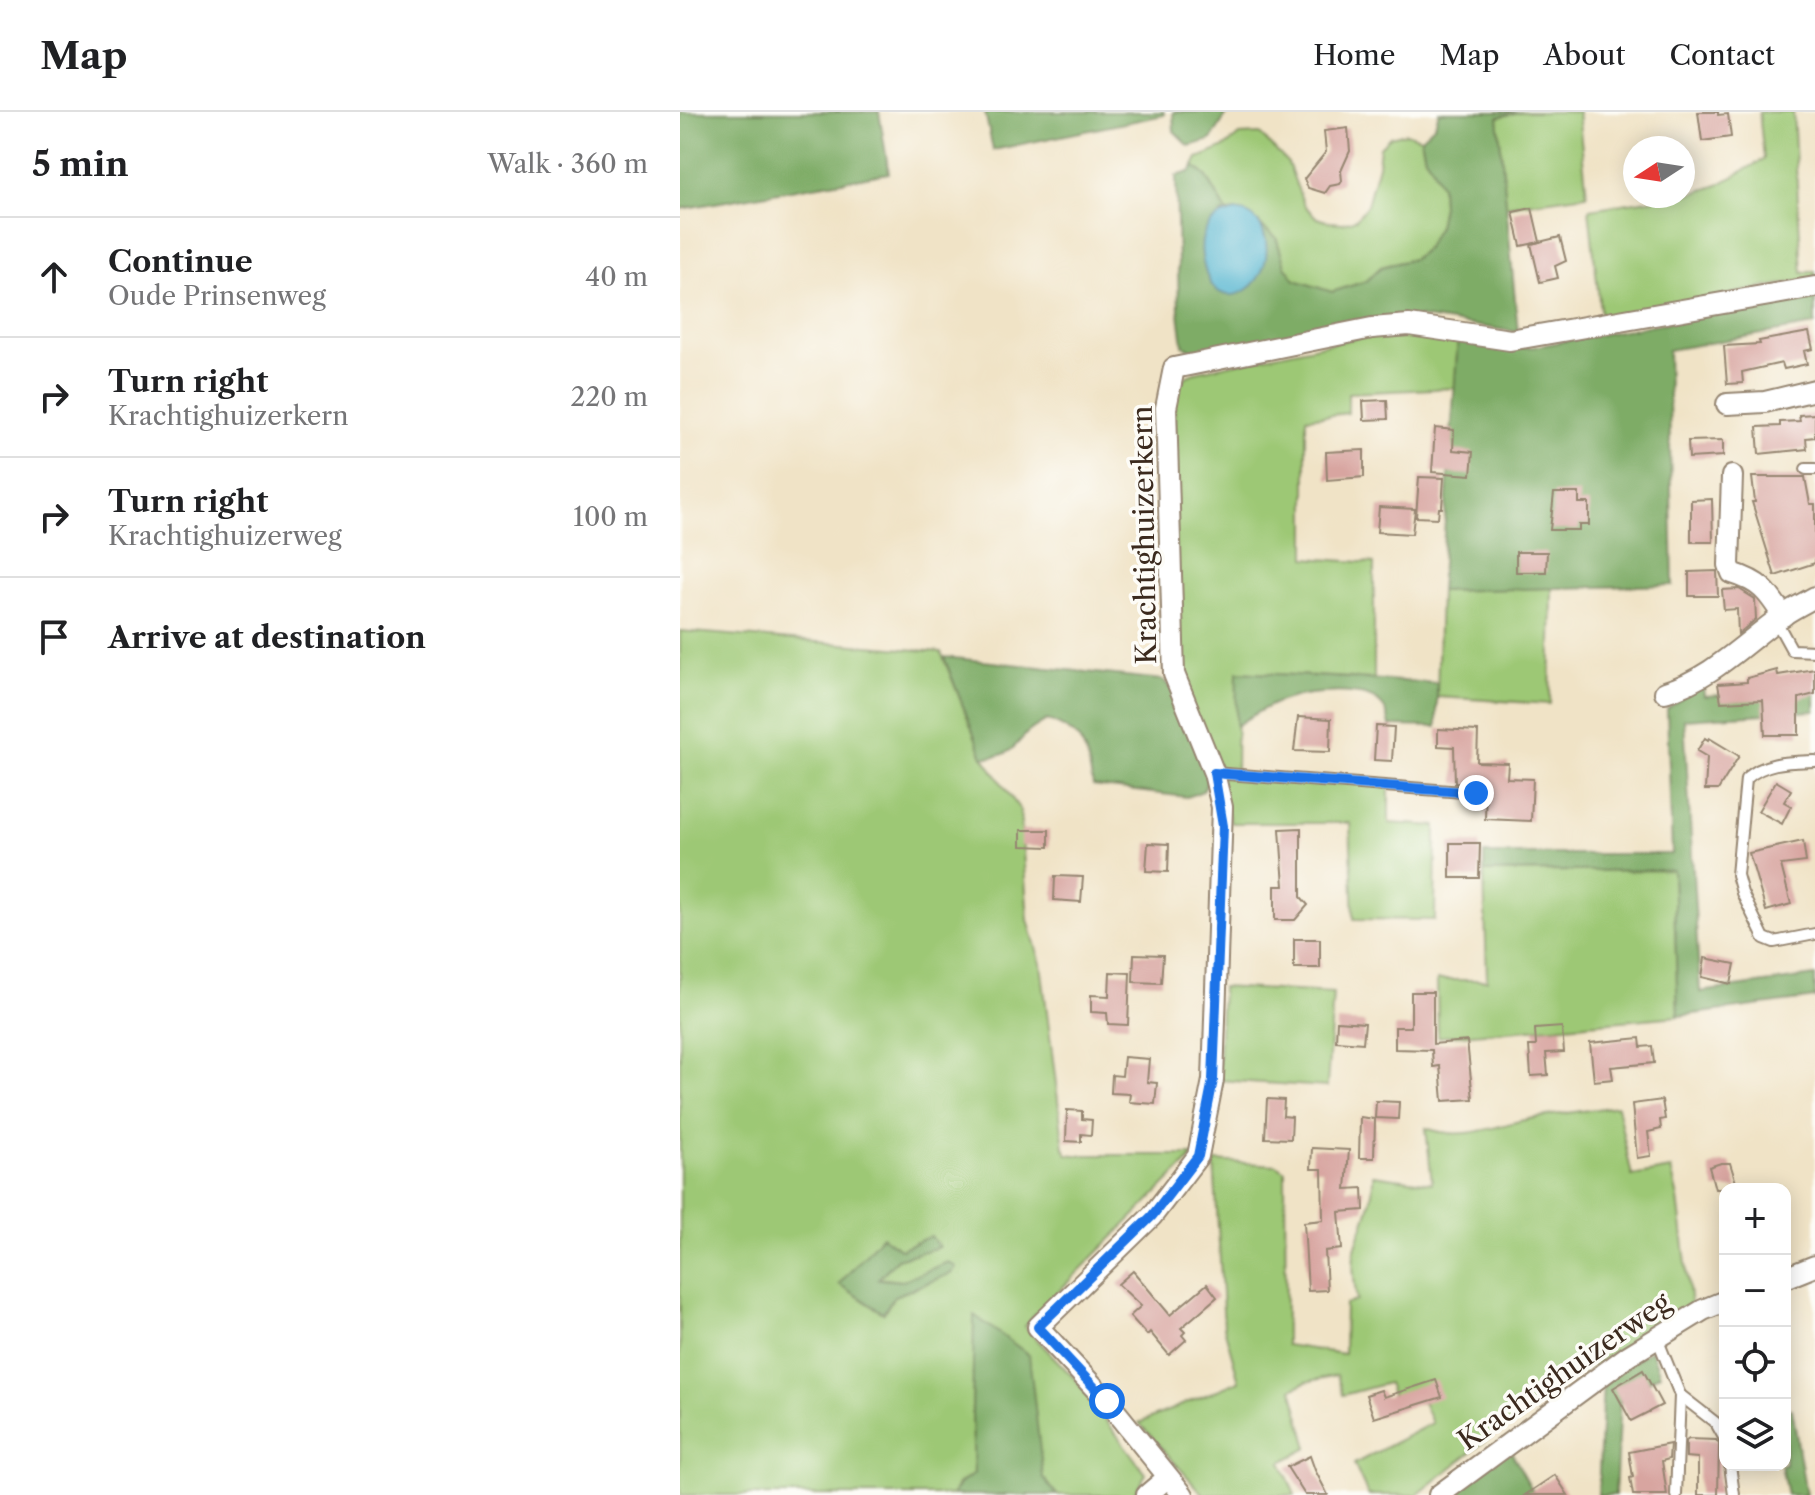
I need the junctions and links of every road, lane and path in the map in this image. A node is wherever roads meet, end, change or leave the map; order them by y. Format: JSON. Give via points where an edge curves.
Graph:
{"nodes":[{"id":1,"x":1815,"y":287,"type":"edge"},
{"id":2,"x":1815,"y":390,"type":"edge"},
{"id":3,"x":1727,"y":404,"type":"dead end"},
{"id":4,"x":1732,"y":476,"type":"dead end"},
{"id":5,"x":1815,"y":597,"type":"edge"},
{"id":6,"x":1779,"y":618,"type":"junction"},
{"id":7,"x":1815,"y":651,"type":"edge"},
{"id":8,"x":1665,"y":692,"type":"dead end"},
{"id":9,"x":1815,"y":761,"type":"edge"},
{"id":10,"x":1214,"y":773,"type":"junction"},
{"id":11,"x":1476,"y":793,"type":"dead end"},
{"id":12,"x":1815,"y":934,"type":"edge"},
{"id":13,"x":1815,"y":1266,"type":"edge"},
{"id":14,"x":1791,"y":1276,"type":"edge"},
{"id":15,"x":1719,"y":1303,"type":"edge"},
{"id":16,"x":1657,"y":1338,"type":"junction"},
{"id":17,"x":1680,"y":1395,"type":"junction"},
{"id":18,"x":1719,"y":1428,"type":"edge"},
{"id":19,"x":1731,"y":1471,"type":"edge"},
{"id":20,"x":1167,"y":1478,"type":"junction"},
{"id":21,"x":1147,"y":1495,"type":"edge"},
{"id":22,"x":1183,"y":1495,"type":"edge"},
{"id":23,"x":1439,"y":1495,"type":"edge"},
{"id":24,"x":1676,"y":1495,"type":"edge"},
{"id":25,"x":1734,"y":1495,"type":"edge"}],
"edges":[{"from":1,"to":10,"type":"street","name":"Krachtighuizerkern","via":[[1510,340],[1409,325],[1372,328],[1174,368],[1166,408],[1174,674]]},
{"from":2,"to":3,"type":"street"},
{"from":4,"to":6,"type":"street","via":[[1729,565],[1732,573],[1767,591]]},
{"from":5,"to":6,"type":"street"},
{"from":6,"to":7,"type":"lane","via":[[1792,650]]},
{"from":6,"to":8,"type":"street","via":[[1725,661]]},
{"from":9,"to":12,"type":"lane","via":[[1757,768],[1746,779],[1737,875],[1764,938],[1774,942]]},
{"from":10,"to":11,"type":"lane"},
{"from":10,"to":20,"type":"street","name":"Krachtighuizerkern","via":[[1223,826],[1213,1080],[1198,1156],[1152,1216],[1038,1327],[1107,1401]]},
{"from":13,"to":14,"type":"street"},
{"from":15,"to":16,"type":"street","name":"Krachtighuizerweg"},
{"from":16,"to":17,"type":"lane"},
{"from":16,"to":23,"type":"street","name":"Krachtighuizerweg"},
{"from":17,"to":18,"type":"lane"},
{"from":17,"to":24,"type":"lane"},
{"from":19,"to":25,"type":"lane"},
{"from":20,"to":21,"type":"street"},
{"from":20,"to":22,"type":"street"}]}
